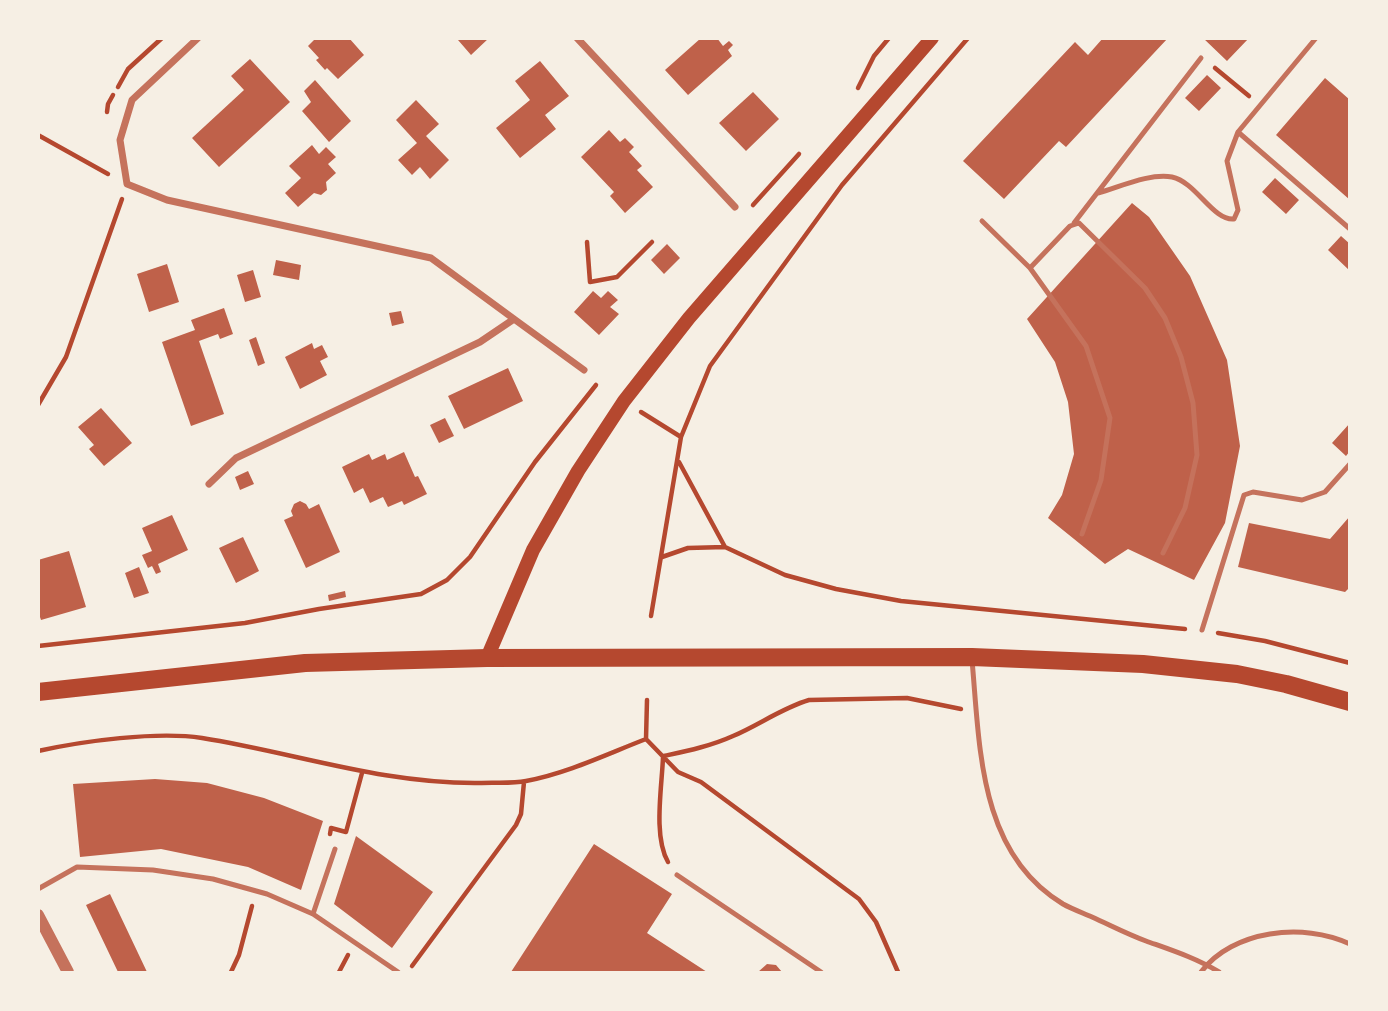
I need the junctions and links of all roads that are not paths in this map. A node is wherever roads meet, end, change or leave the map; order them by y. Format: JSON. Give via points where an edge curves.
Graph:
{"nodes":[{"id":1,"x":198,"y":38,"type":"edge"},
{"id":2,"x":577,"y":38,"type":"edge"},
{"id":3,"x":932,"y":38,"type":"edge"},
{"id":4,"x":1316,"y":38,"type":"edge"},
{"id":5,"x":1201,"y":58,"type":"road end"},
{"id":6,"x":1238,"y":132,"type":"junction"},
{"id":7,"x":1098,"y":193,"type":"junction"},
{"id":8,"x":735,"y":207,"type":"dead end"},
{"id":9,"x":982,"y":221,"type":"dead end"},
{"id":10,"x":1074,"y":223,"type":"junction"},
{"id":11,"x":1349,"y":229,"type":"edge"},
{"id":12,"x":1030,"y":268,"type":"junction"},
{"id":13,"x":514,"y":319,"type":"junction"},
{"id":14,"x":584,"y":370,"type":"dead end"},
{"id":15,"x":1349,"y":464,"type":"edge"},
{"id":16,"x":209,"y":484,"type":"dead end"},
{"id":17,"x":1082,"y":534,"type":"dead end"},
{"id":18,"x":1163,"y":553,"type":"dead end"},
{"id":19,"x":1202,"y":630,"type":"road end"},
{"id":20,"x":972,"y":657,"type":"junction"},
{"id":21,"x":487,"y":658,"type":"junction"},
{"id":22,"x":38,"y":692,"type":"edge"},
{"id":23,"x":1349,"y":702,"type":"edge"},
{"id":24,"x":335,"y":849,"type":"dead end"},
{"id":25,"x":677,"y":875,"type":"road end"},
{"id":26,"x":38,"y":889,"type":"edge"},
{"id":27,"x":313,"y":914,"type":"junction"},
{"id":28,"x":38,"y":915,"type":"edge"},
{"id":29,"x":1349,"y":944,"type":"edge"},
{"id":30,"x":1207,"y":964,"type":"junction"},
{"id":31,"x":68,"y":972,"type":"edge"},
{"id":32,"x":398,"y":972,"type":"edge"},
{"id":33,"x":821,"y":972,"type":"edge"},
{"id":34,"x":1201,"y":972,"type":"edge"},
{"id":35,"x":1219,"y":972,"type":"edge"}],
"edges":[{"from":1,"to":13,"type":"street","via":[[132,100],[120,140],[127,184],[167,200],[431,258]]},
{"from":2,"to":8,"type":"street"},
{"from":3,"to":21,"type":"main road","via":[[624,401],[533,550]]},
{"from":4,"to":6,"type":"lane"},
{"from":5,"to":7,"type":"lane"},
{"from":6,"to":7,"type":"lane","via":[[1227,161],[1238,210],[1234,219],[1223,217],[1183,180],[1170,177]]},
{"from":6,"to":11,"type":"lane"},
{"from":7,"to":10,"type":"lane"},
{"from":9,"to":12,"type":"lane"},
{"from":10,"to":12,"type":"lane"},
{"from":10,"to":18,"type":"lane","via":[[1084,227],[1145,288],[1165,318],[1184,369],[1193,403],[1197,455],[1185,508]]},
{"from":12,"to":17,"type":"lane","via":[[1086,346],[1110,418],[1101,480]]},
{"from":13,"to":14,"type":"street"},
{"from":13,"to":16,"type":"street","via":[[480,342],[236,458]]},
{"from":15,"to":19,"type":"lane","via":[[1325,492],[1302,500],[1253,492],[1244,495]]},
{"from":20,"to":21,"type":"main road"},
{"from":20,"to":23,"type":"main road","via":[[1143,664],[1237,674]]},
{"from":20,"to":30,"type":"lane","via":[[984,775],[992,811],[1011,852],[1034,880],[1063,904]]},
{"from":21,"to":22,"type":"main road","via":[[305,663]]},
{"from":24,"to":27,"type":"lane"},
{"from":25,"to":33,"type":"lane"},
{"from":26,"to":27,"type":"lane","via":[[77,867],[153,870],[214,879]]},
{"from":27,"to":32,"type":"lane"},
{"from":28,"to":31,"type":"street"},
{"from":29,"to":30,"type":"lane","via":[[1310,932],[1272,933],[1236,945]]},
{"from":30,"to":34,"type":"lane"},
{"from":30,"to":35,"type":"lane"}]}
